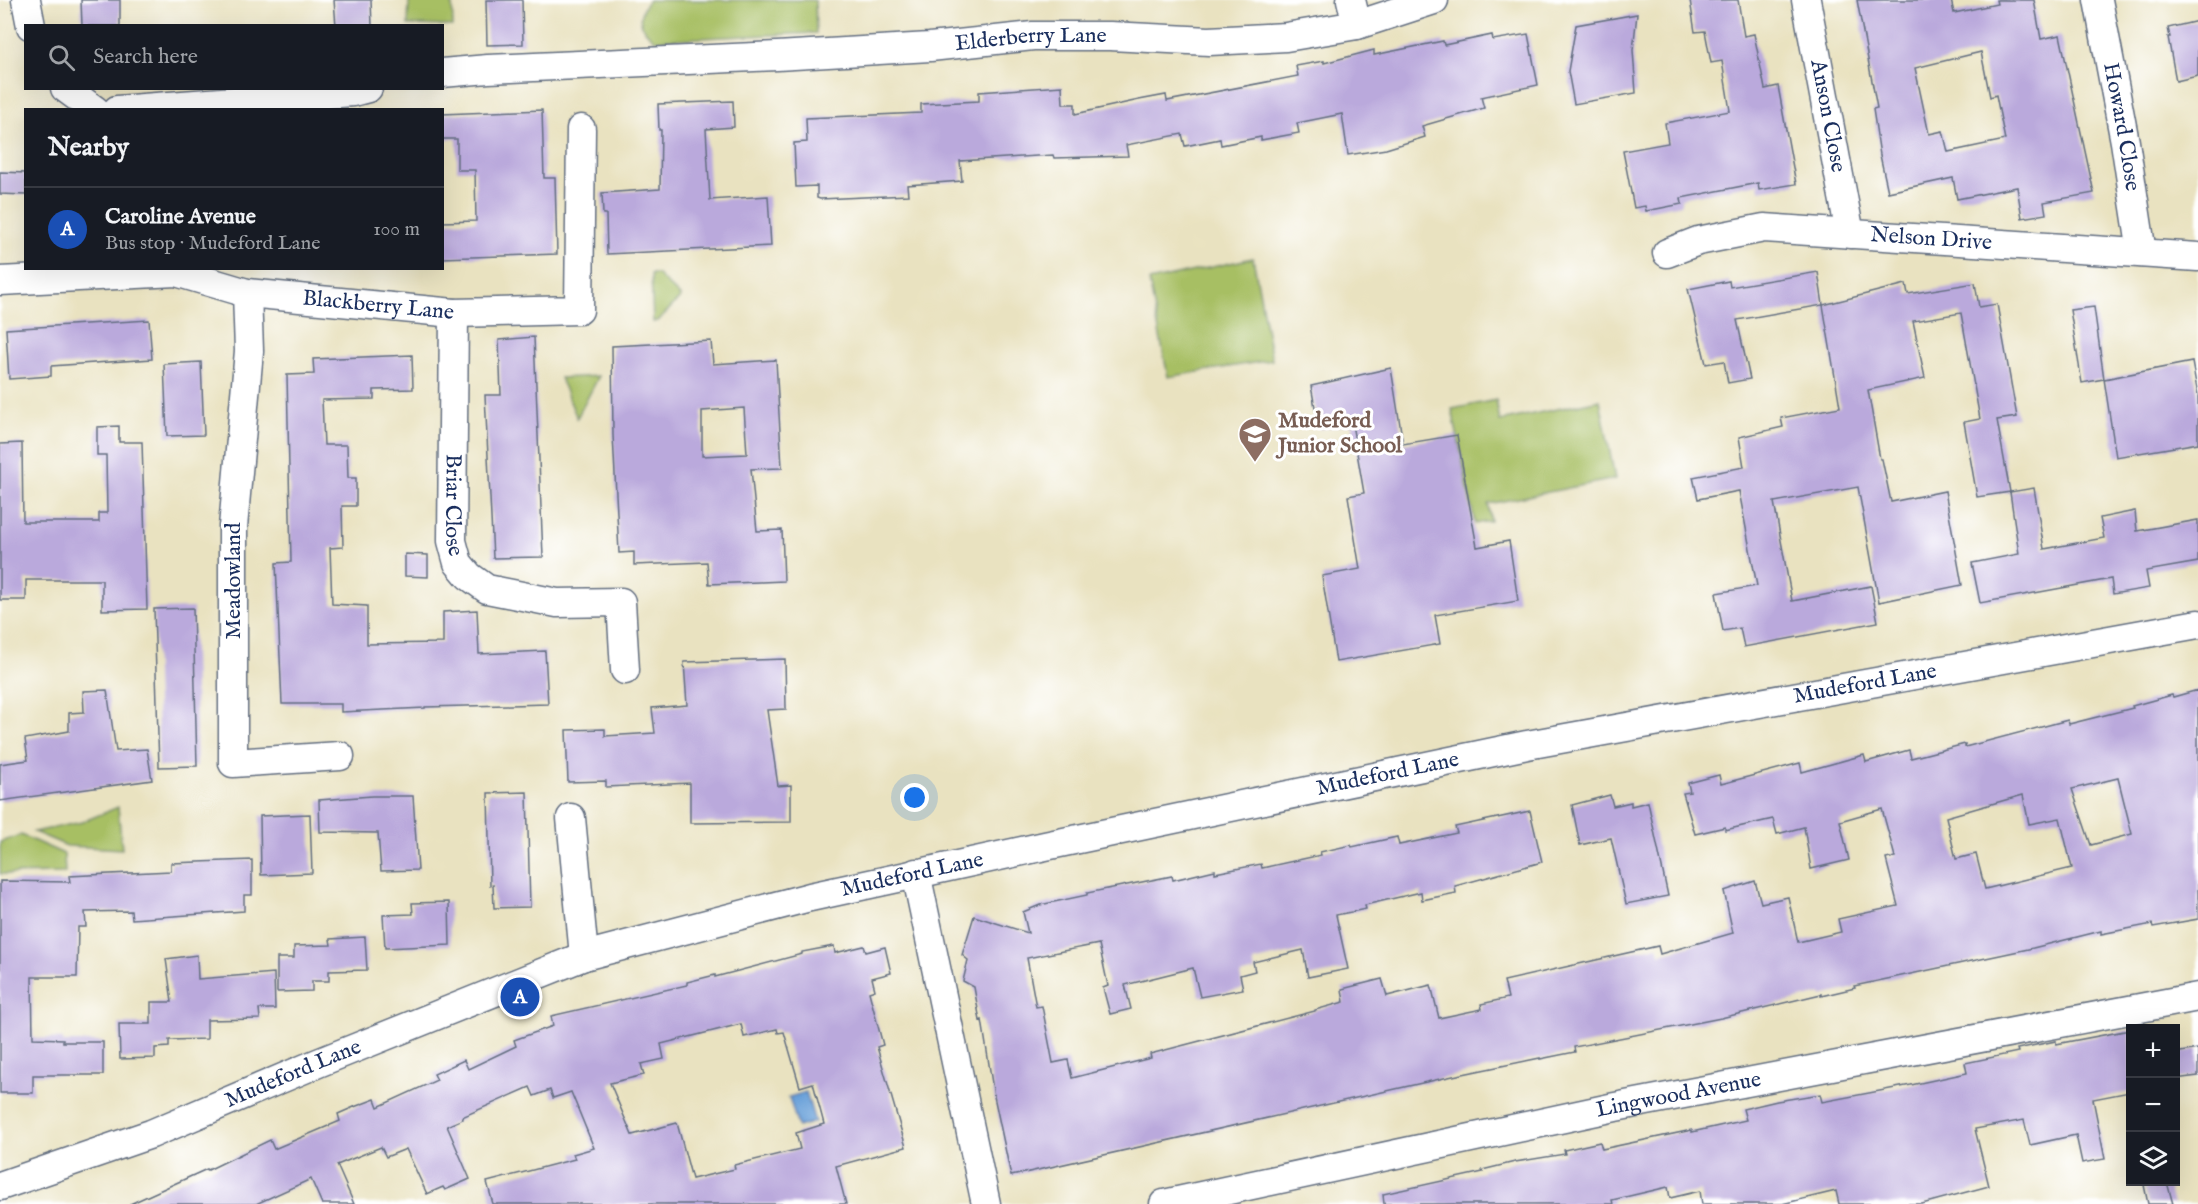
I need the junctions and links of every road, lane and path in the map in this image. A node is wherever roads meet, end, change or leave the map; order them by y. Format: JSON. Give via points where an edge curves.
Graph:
{"nodes":[{"id":1,"x":26,"y":0,"type":"edge"},
{"id":2,"x":1434,"y":0,"type":"edge"},
{"id":3,"x":1806,"y":0,"type":"edge"},
{"id":4,"x":2098,"y":0,"type":"edge"},
{"id":5,"x":1354,"y":12,"type":"edge"},
{"id":6,"x":31,"y":24,"type":"edge"},
{"id":7,"x":444,"y":73,"type":"edge"},
{"id":8,"x":68,"y":90,"type":"edge"},
{"id":9,"x":360,"y":90,"type":"edge"},
{"id":10,"x":92,"y":108,"type":"edge"},
{"id":11,"x":143,"y":108,"type":"edge"},
{"id":12,"x":580,"y":129,"type":"dead end"},
{"id":13,"x":1850,"y":234,"type":"junction"},
{"id":14,"x":1667,"y":253,"type":"dead end"},
{"id":15,"x":2142,"y":253,"type":"junction"},
{"id":16,"x":2198,"y":257,"type":"edge"},
{"id":17,"x":0,"y":281,"type":"edge"},
{"id":18,"x":247,"y":293,"type":"junction"},
{"id":19,"x":453,"y":313,"type":"junction"},
{"id":20,"x":2198,"y":624,"type":"edge"},
{"id":21,"x":625,"y":670,"type":"dead end"},
{"id":22,"x":340,"y":756,"type":"dead end"},
{"id":23,"x":572,"y":818,"type":"dead end"},
{"id":24,"x":916,"y":873,"type":"junction"},
{"id":25,"x":584,"y":956,"type":"junction"},
{"id":26,"x":2198,"y":997,"type":"edge"},
{"id":27,"x":0,"y":1186,"type":"edge"},
{"id":28,"x":986,"y":1204,"type":"edge"},
{"id":29,"x":1164,"y":1204,"type":"edge"}],
"edges":[{"from":1,"to":6,"type":"street"},
{"from":2,"to":5,"type":"street","name":"Elderberry Lane"},
{"from":3,"to":13,"type":"street","name":"Anson Close"},
{"from":4,"to":15,"type":"street","name":"Howard Close"},
{"from":5,"to":7,"type":"street","name":"Elderberry Lane","via":[[1286,37],[1209,41],[1033,36],[930,47]]},
{"from":8,"to":10,"type":"street"},
{"from":9,"to":11,"type":"street"},
{"from":12,"to":19,"type":"street","name":"Blackberry Lane","via":[[579,310]]},
{"from":13,"to":14,"type":"street","name":"Nelson Drive","via":[[1764,228],[1698,241]]},
{"from":13,"to":15,"type":"street","name":"Nelson Drive"},
{"from":15,"to":16,"type":"street","name":"Nelson Drive"},
{"from":17,"to":18,"type":"street","name":"Blackberry Lane","via":[[176,272]]},
{"from":18,"to":19,"type":"street","name":"Blackberry Lane"},
{"from":18,"to":22,"type":"street","name":"Meadowland","via":[[249,351],[233,527],[233,763]]},
{"from":19,"to":21,"type":"street","name":"Briar Close","via":[[452,541],[458,562],[487,589],[557,603],[621,602]]},
{"from":20,"to":24,"type":"street","name":"Mudeford Lane","via":[[1550,741]]},
{"from":23,"to":25,"type":"street"},
{"from":24,"to":25,"type":"street","name":"Mudeford Lane"},
{"from":24,"to":28,"type":"street"},
{"from":25,"to":27,"type":"street","name":"Mudeford Lane","via":[[152,1134]]},
{"from":26,"to":29,"type":"street","name":"Lingwood Avenue","via":[[1615,1107]]}]}
